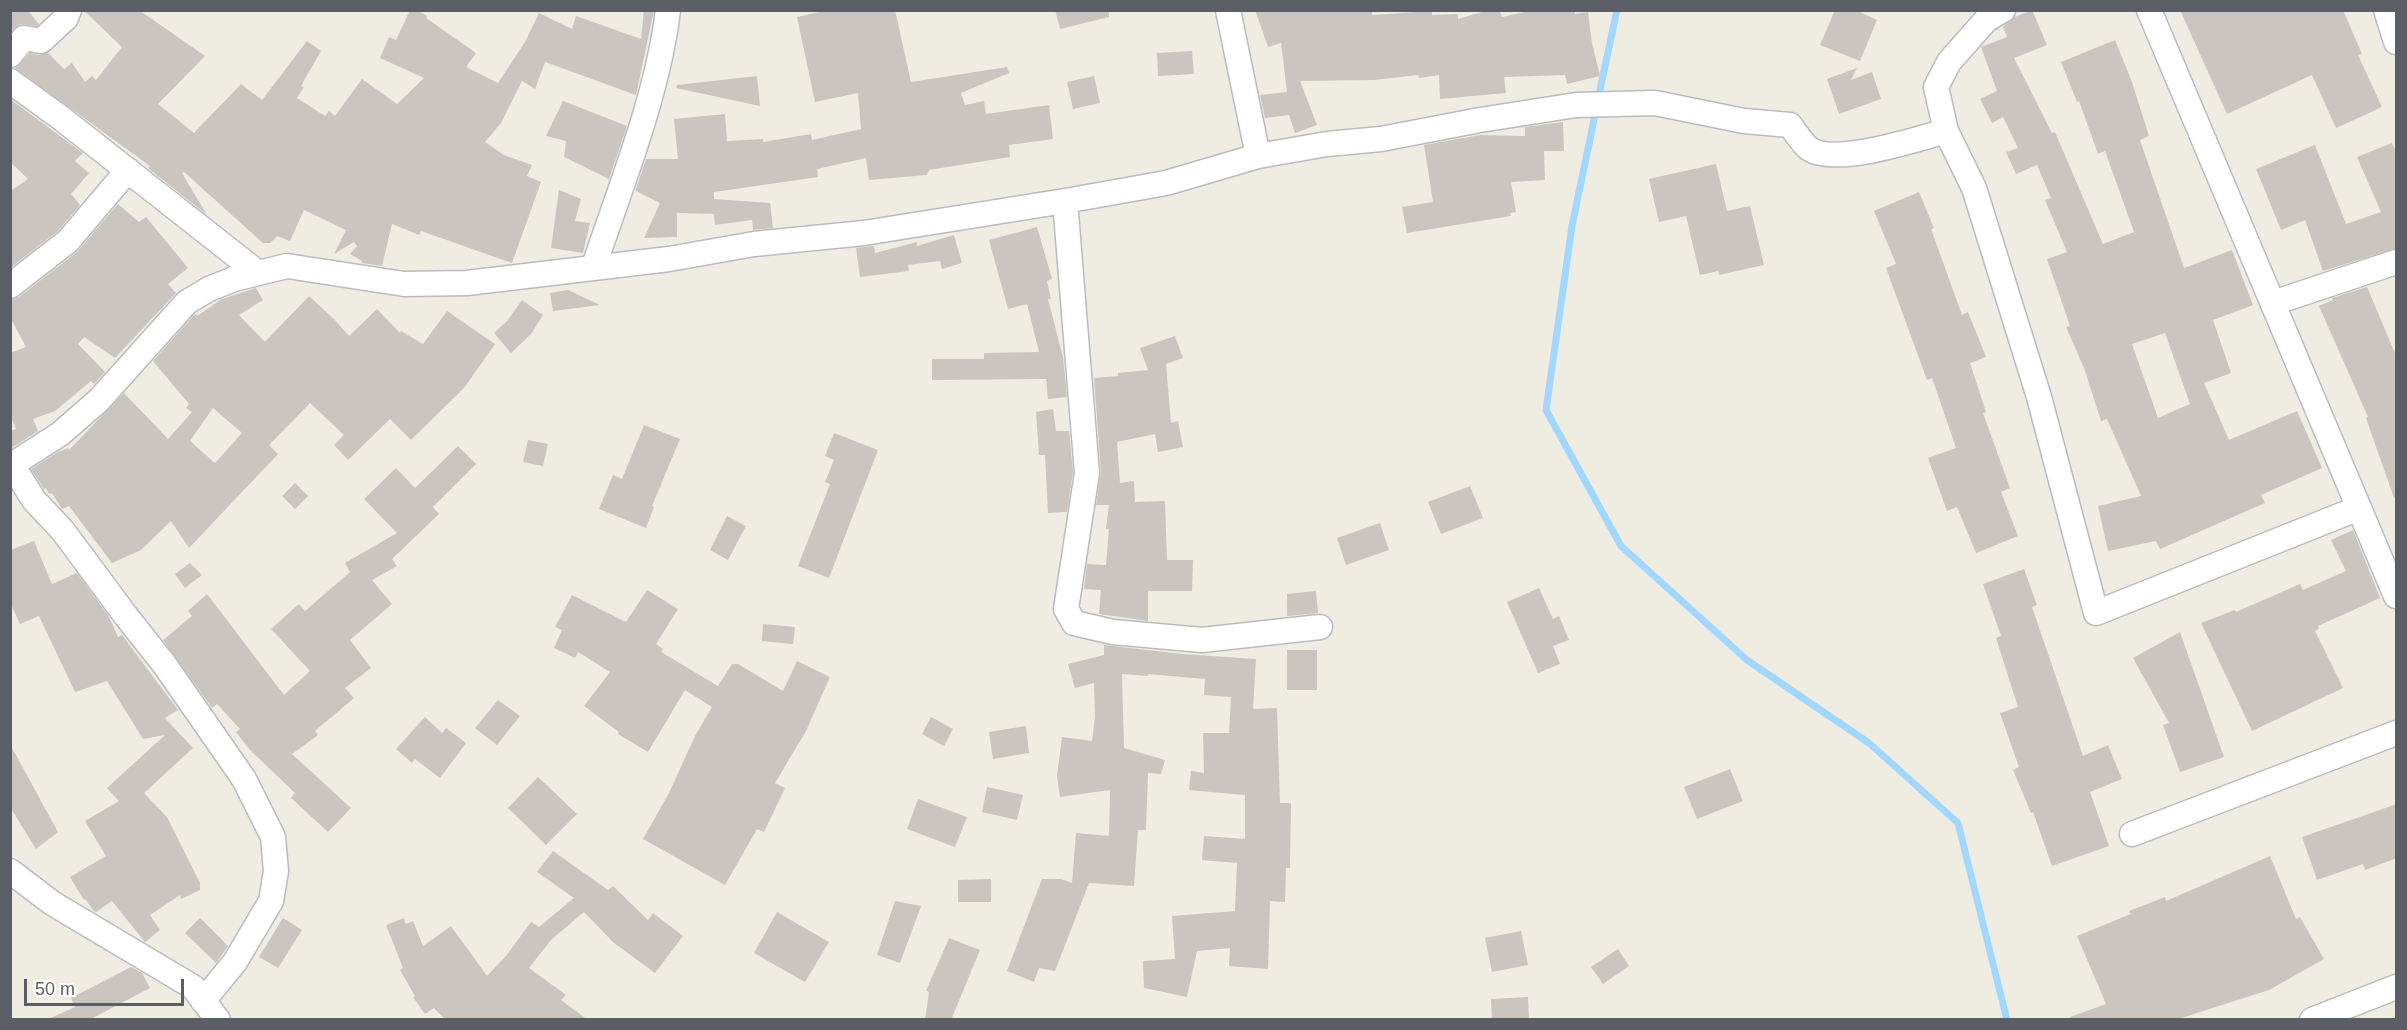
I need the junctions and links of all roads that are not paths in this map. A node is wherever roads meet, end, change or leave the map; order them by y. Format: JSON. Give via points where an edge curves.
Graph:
{"nodes":[{"id":1,"x":69,"y":10,"type":"edge"},
{"id":2,"x":668,"y":10,"type":"edge"},
{"id":3,"x":1228,"y":10,"type":"edge"},
{"id":4,"x":2003,"y":10,"type":"edge"},
{"id":5,"x":2149,"y":10,"type":"edge"},
{"id":6,"x":2386,"y":10,"type":"edge"},
{"id":7,"x":2397,"y":42,"type":"edge"},
{"id":8,"x":10,"y":55,"type":"edge"},
{"id":9,"x":10,"y":81,"type":"edge"},
{"id":10,"x":1946,"y":131,"type":"junction"},
{"id":11,"x":1258,"y":156,"type":"junction"},
{"id":12,"x":128,"y":170,"type":"junction"},
{"id":13,"x":1065,"y":201,"type":"junction"},
{"id":14,"x":2397,"y":262,"type":"edge"},
{"id":15,"x":594,"y":267,"type":"junction"},
{"id":16,"x":257,"y":272,"type":"junction"},
{"id":17,"x":10,"y":286,"type":"edge"},
{"id":18,"x":2273,"y":303,"type":"junction"},
{"id":19,"x":11,"y":466,"type":"edge"},
{"id":20,"x":2360,"y":508,"type":"junction"},
{"id":21,"x":2397,"y":596,"type":"edge"},
{"id":22,"x":1320,"y":627,"type":"dead end"},
{"id":23,"x":2397,"y":733,"type":"edge"},
{"id":24,"x":2132,"y":834,"type":"dead end"},
{"id":25,"x":10,"y":872,"type":"edge"},
{"id":26,"x":2397,"y":987,"type":"edge"},
{"id":27,"x":203,"y":1000,"type":"junction"},
{"id":28,"x":218,"y":1020,"type":"edge"},
{"id":29,"x":2312,"y":1020,"type":"edge"}],
"edges":[{"from":1,"to":8,"type":"street","via":[[66,18],[41,41],[24,38]]},
{"from":2,"to":15,"type":"street","via":[[664,43],[636,143]]},
{"from":3,"to":11,"type":"street"},
{"from":4,"to":10,"type":"street","via":[[1986,20],[1948,62],[1936,87]]},
{"from":5,"to":18,"type":"street"},
{"from":6,"to":7,"type":"street"},
{"from":9,"to":12,"type":"street"},
{"from":10,"to":11,"type":"street","via":[[1881,149],[1832,155],[1808,149],[1790,125],[1744,121],[1655,103],[1576,105]]},
{"from":10,"to":20,"type":"street","via":[[1974,188],[2002,276],[2039,397],[2096,613]]},
{"from":11,"to":13,"type":"street","via":[[1167,183]]},
{"from":12,"to":16,"type":"street"},
{"from":12,"to":17,"type":"street","via":[[68,241]]},
{"from":13,"to":15,"type":"street","via":[[864,233]]},
{"from":13,"to":22,"type":"street","via":[[1087,472],[1066,609],[1074,623],[1113,632],[1202,640]]},
{"from":14,"to":18,"type":"street"},
{"from":15,"to":16,"type":"street","via":[[467,283],[425,284],[287,266]]},
{"from":16,"to":19,"type":"street","via":[[209,289],[187,302],[99,400],[60,435]]},
{"from":18,"to":20,"type":"street"},
{"from":19,"to":27,"type":"street","via":[[164,664],[244,780],[273,837],[276,871],[271,901],[236,962]]},
{"from":20,"to":21,"type":"street"},
{"from":23,"to":24,"type":"street"},
{"from":25,"to":27,"type":"street","via":[[52,903],[193,987]]},
{"from":26,"to":29,"type":"street"},
{"from":27,"to":28,"type":"street"}]}
